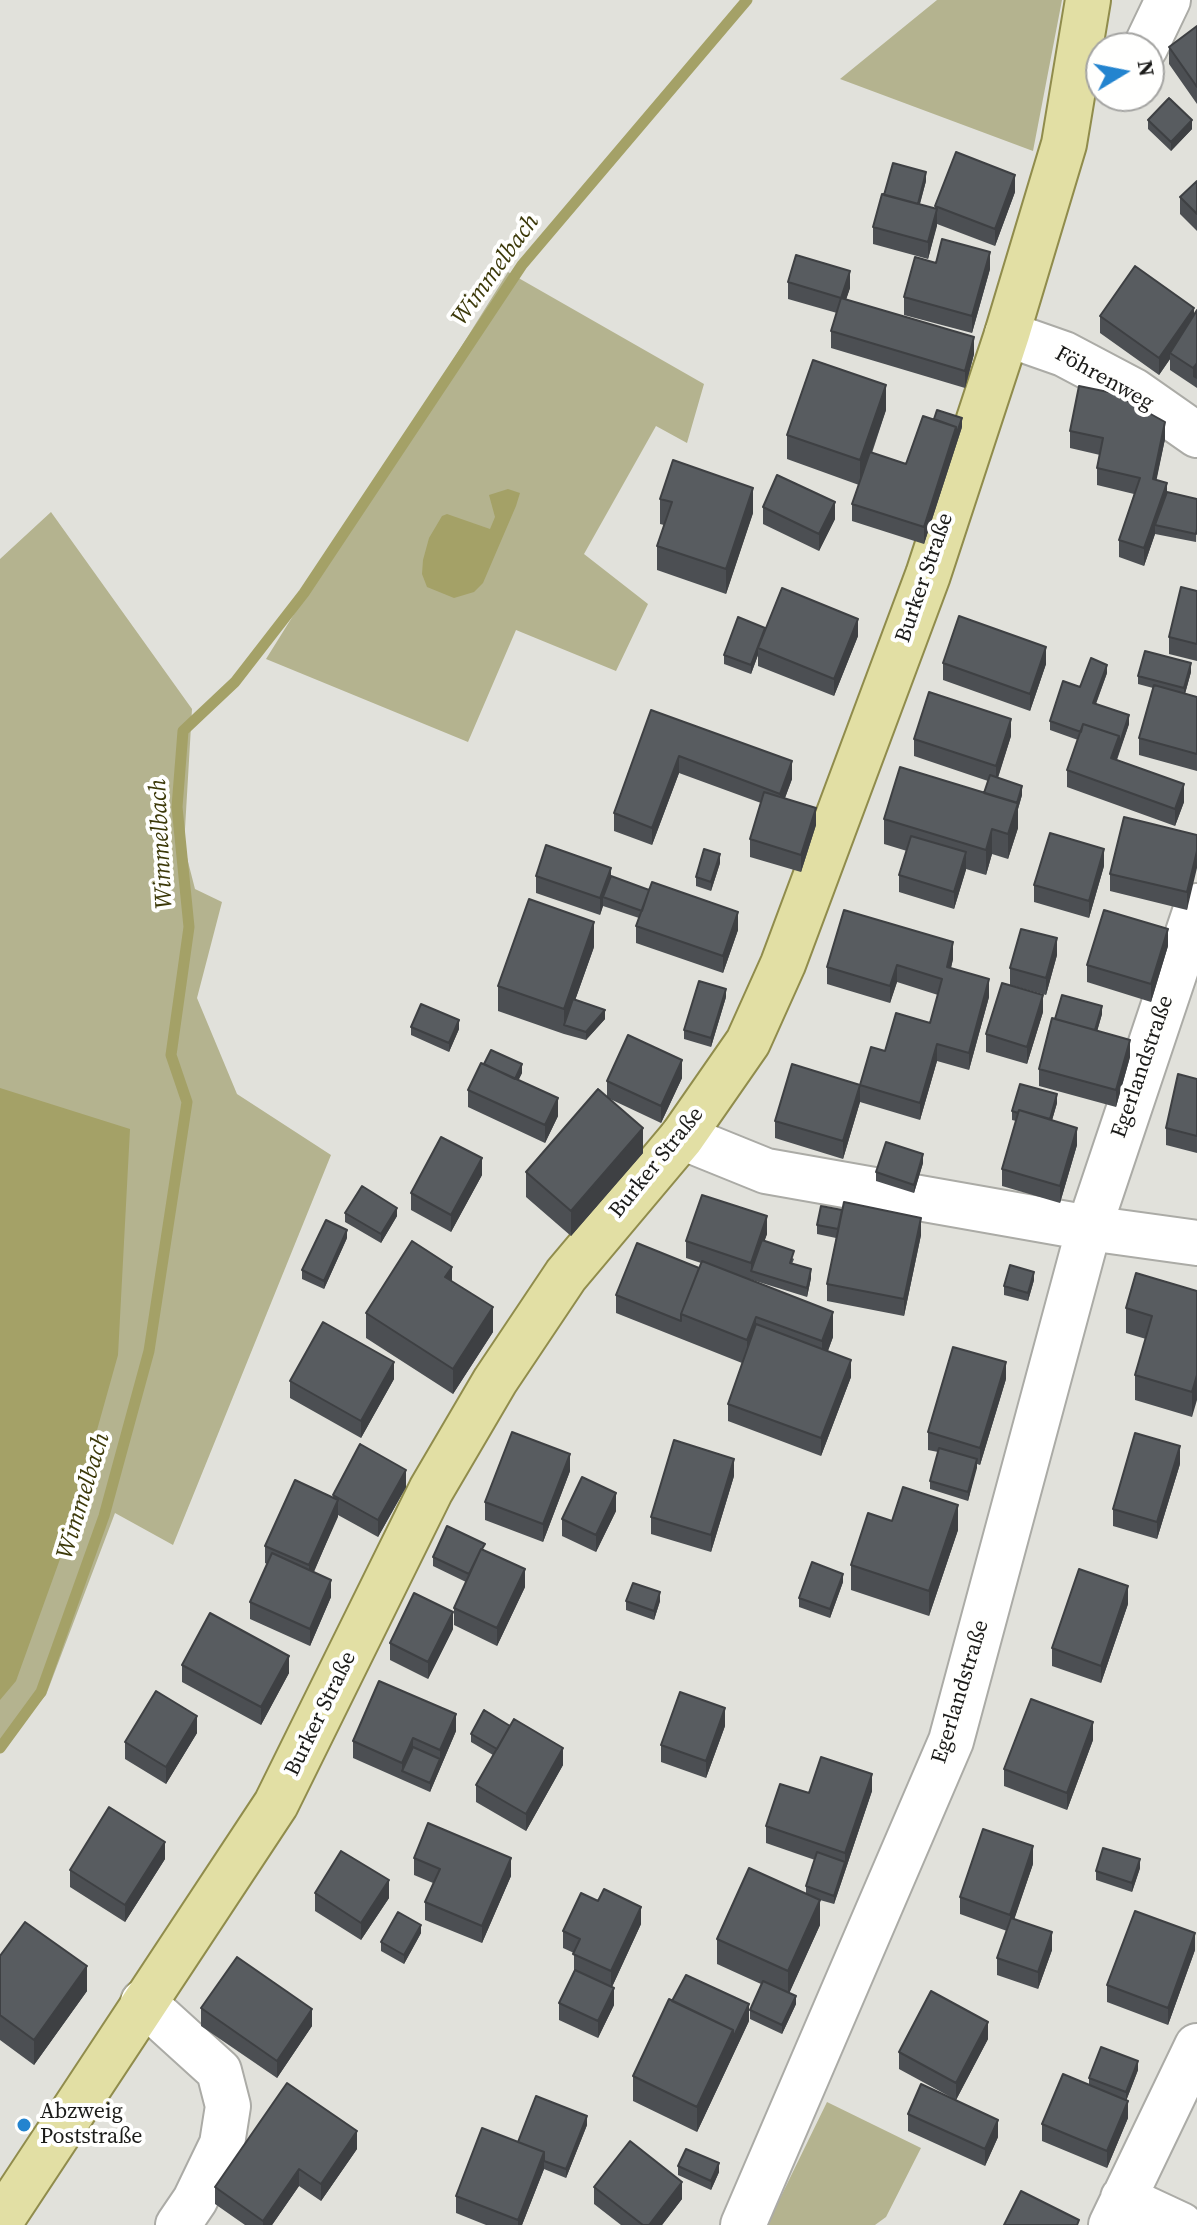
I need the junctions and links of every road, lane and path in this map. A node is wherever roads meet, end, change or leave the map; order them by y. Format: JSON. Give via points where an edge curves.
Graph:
{"nodes":[{"id":1,"x":1088,"y":0,"type":"edge"},
{"id":2,"x":1168,"y":0,"type":"edge"},
{"id":3,"x":1153,"y":32,"type":"edge"},
{"id":4,"x":1007,"y":334,"type":"junction"},
{"id":5,"x":1197,"y":435,"type":"edge"},
{"id":6,"x":1197,"y":906,"type":"edge"},
{"id":7,"x":682,"y":1137,"type":"junction"},
{"id":8,"x":1089,"y":1228,"type":"junction"},
{"id":9,"x":1197,"y":1243,"type":"edge"},
{"id":10,"x":143,"y":2002,"type":"junction"},
{"id":11,"x":1197,"y":2046,"type":"edge"},
{"id":12,"x":1117,"y":2211,"type":"edge"},
{"id":13,"x":0,"y":2222,"type":"edge"},
{"id":14,"x":178,"y":2225,"type":"edge"},
{"id":15,"x":743,"y":2225,"type":"edge"},
{"id":16,"x":1181,"y":2225,"type":"edge"}],
"edges":[{"from":1,"to":4,"type":"main road","name":"Burker Straße","via":[[1064,144]]},
{"from":2,"to":3,"type":"street"},
{"from":4,"to":5,"type":"street","name":"Föhrenweg","via":[[1064,354],[1134,391]]},
{"from":4,"to":7,"type":"main road","name":"Burker Straße","via":[[928,575],[783,964],[748,1042]]},
{"from":6,"to":8,"type":"street","name":"Egerlandstraße"},
{"from":7,"to":8,"type":"street","via":[[766,1171]]},
{"from":7,"to":10,"type":"main road","name":"Burker Straße","via":[[566,1275],[495,1381],[431,1490],[276,1804]]},
{"from":8,"to":9,"type":"street"},
{"from":8,"to":15,"type":"street","name":"Egerlandstraße","via":[[951,1741]]},
{"from":10,"to":13,"type":"main road","name":"Burker Straße"},
{"from":10,"to":14,"type":"street","via":[[219,2071],[228,2106],[222,2144]]},
{"from":11,"to":12,"type":"street"},
{"from":12,"to":16,"type":"street"}]}
